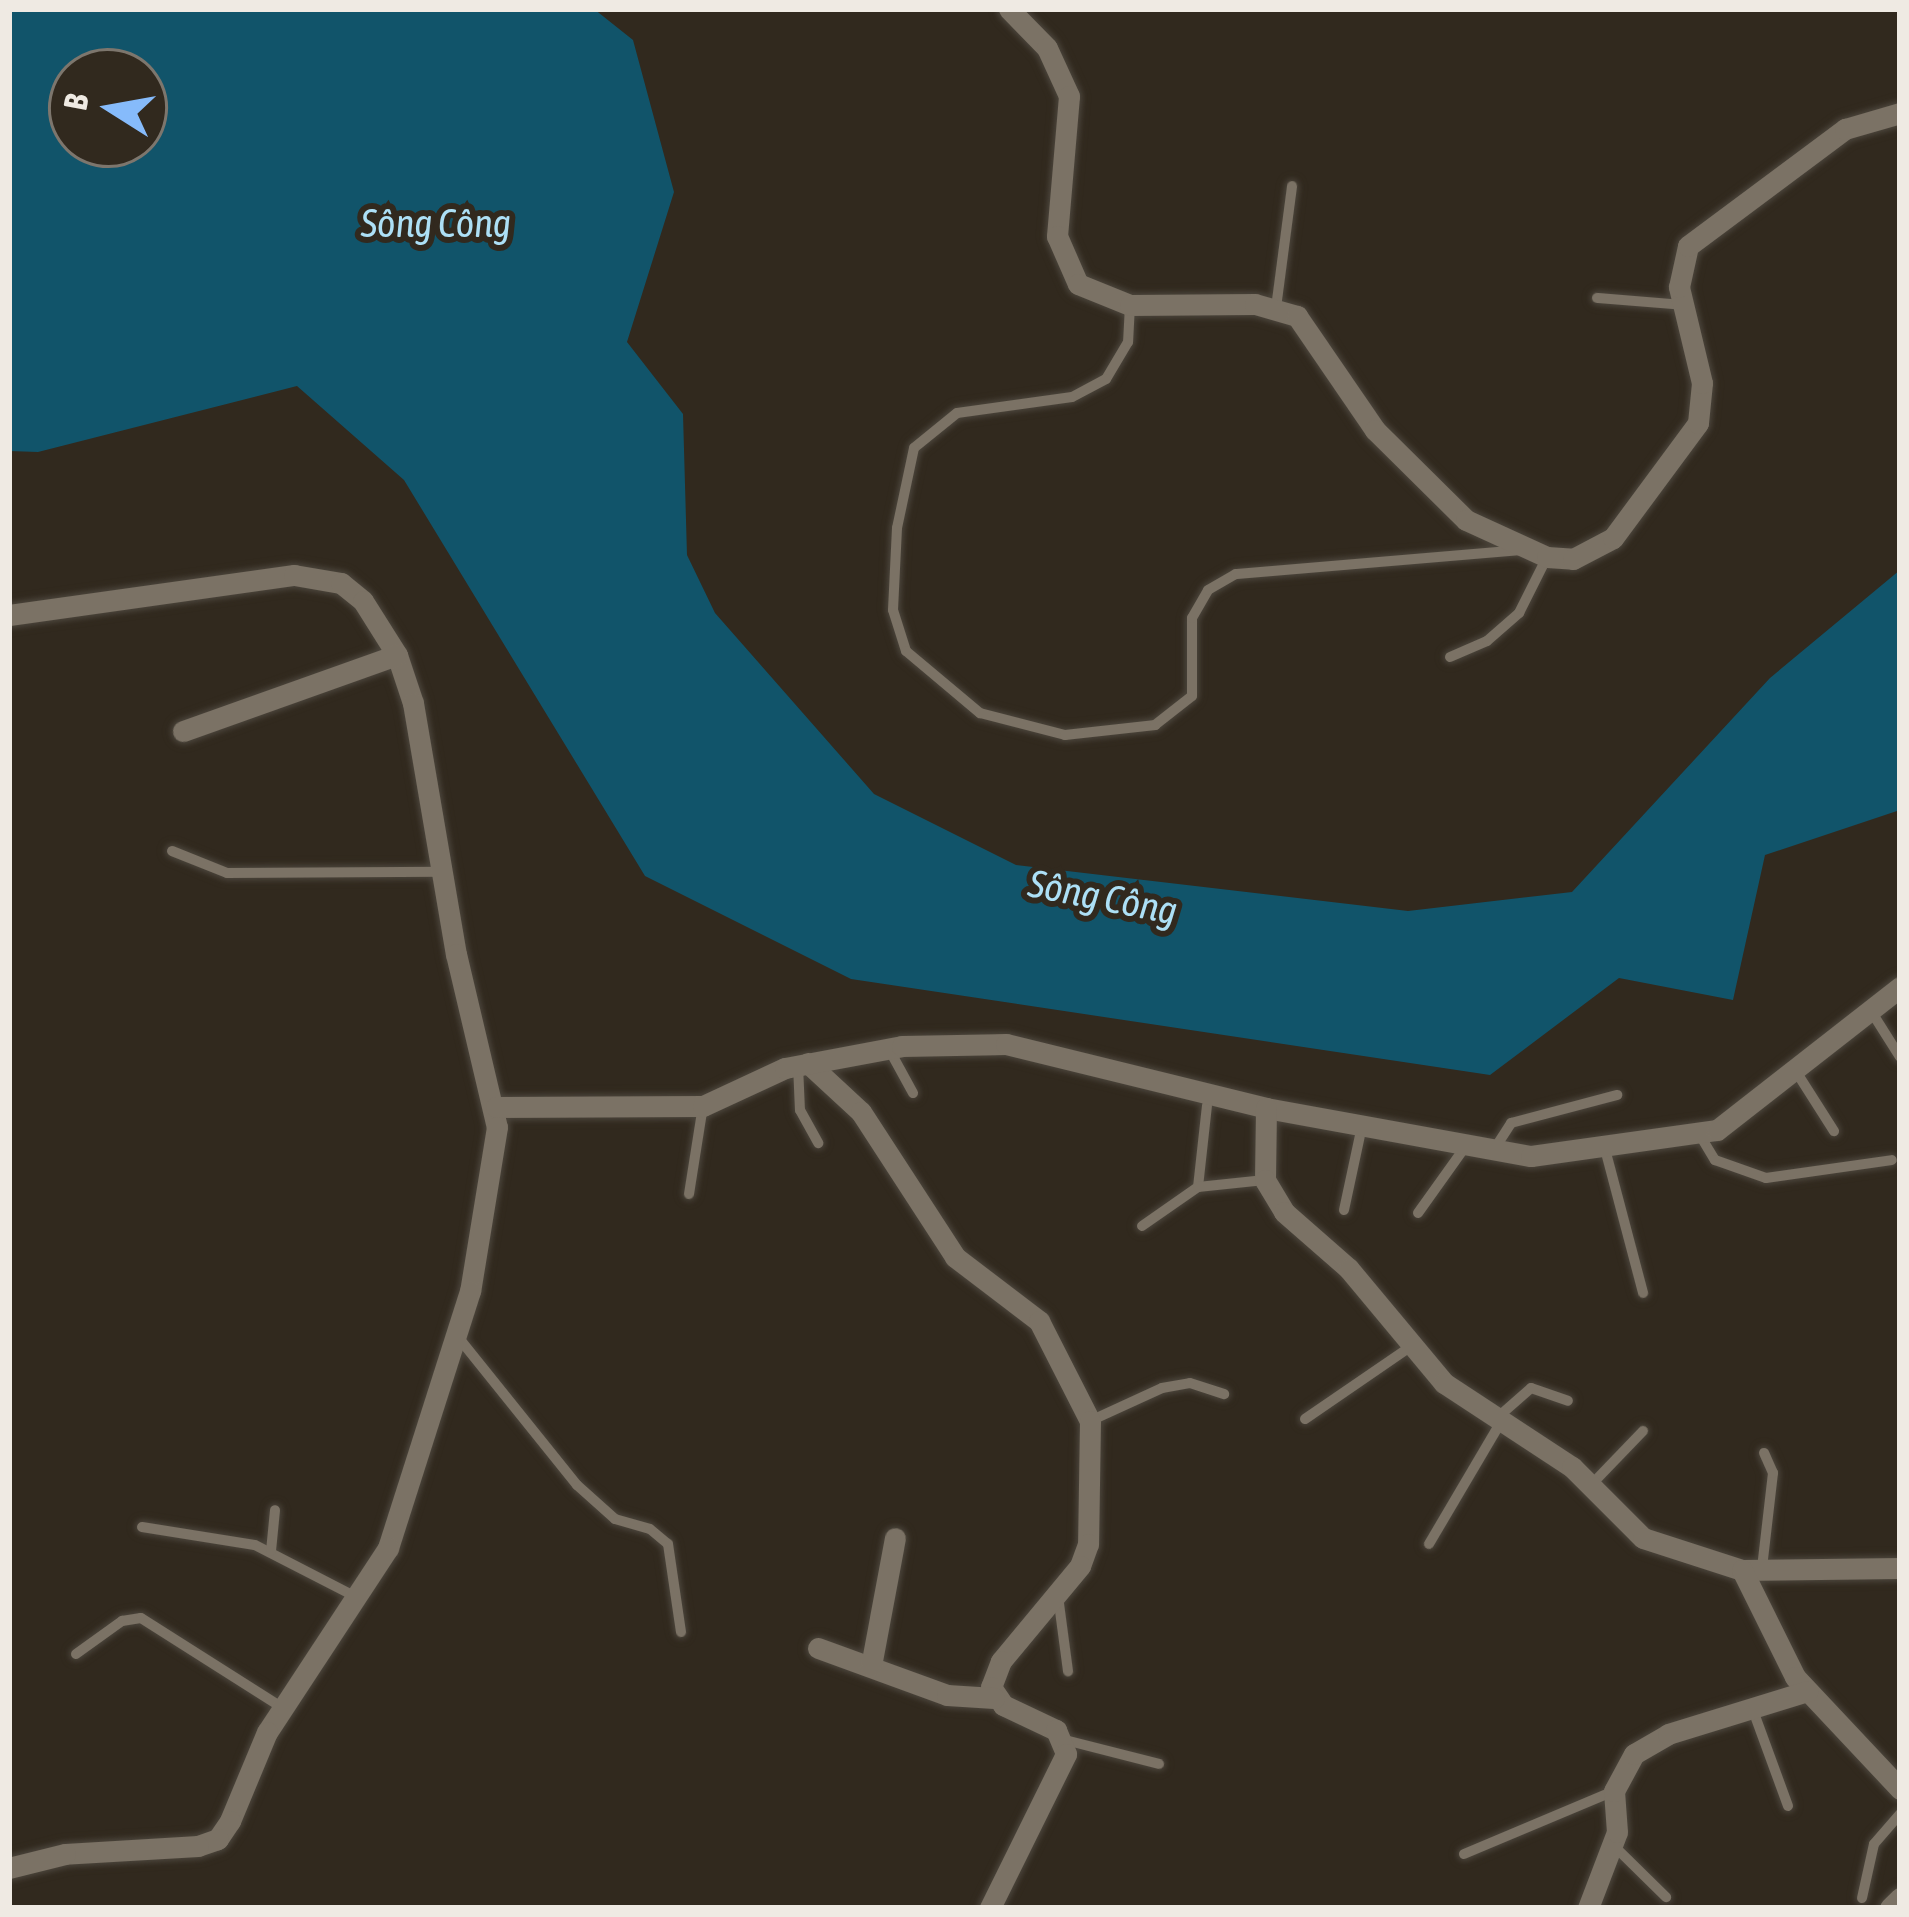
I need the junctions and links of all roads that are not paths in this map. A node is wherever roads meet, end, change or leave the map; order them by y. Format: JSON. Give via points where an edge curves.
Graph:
{"nodes":[{"id":1,"x":1009,"y":9,"type":"edge"},
{"id":2,"x":1900,"y":112,"type":"edge"},
{"id":3,"x":1292,"y":186,"type":"dead end"},
{"id":4,"x":1597,"y":298,"type":"dead end"},
{"id":5,"x":1684,"y":305,"type":"junction"},
{"id":6,"x":1276,"y":308,"type":"junction"},
{"id":7,"x":1130,"y":312,"type":"junction"},
{"id":8,"x":1519,"y":550,"type":"junction"},
{"id":9,"x":1547,"y":557,"type":"junction"},
{"id":10,"x":9,"y":615,"type":"edge"},
{"id":11,"x":397,"y":655,"type":"junction"},
{"id":12,"x":1450,"y":657,"type":"dead end"},
{"id":13,"x":183,"y":730,"type":"dead end"},
{"id":14,"x":172,"y":851,"type":"dead end"},
{"id":15,"x":443,"y":872,"type":"junction"},
{"id":16,"x":1900,"y":987,"type":"edge"},
{"id":17,"x":1871,"y":1010,"type":"junction"},
{"id":18,"x":888,"y":1049,"type":"junction"},
{"id":19,"x":1900,"y":1057,"type":"edge"},
{"id":20,"x":803,"y":1064,"type":"junction"},
{"id":21,"x":1797,"y":1073,"type":"junction"},
{"id":22,"x":913,"y":1093,"type":"dead end"},
{"id":23,"x":1617,"y":1095,"type":"dead end"},
{"id":24,"x":1207,"y":1105,"type":"dead end"},
{"id":25,"x":703,"y":1106,"type":"junction"},
{"id":26,"x":496,"y":1107,"type":"junction"},
{"id":27,"x":1266,"y":1108,"type":"junction"},
{"id":28,"x":1362,"y":1126,"type":"junction"},
{"id":29,"x":1834,"y":1131,"type":"dead end"},
{"id":30,"x":1701,"y":1137,"type":"junction"},
{"id":31,"x":818,"y":1143,"type":"dead end"},
{"id":32,"x":1604,"y":1144,"type":"junction"},
{"id":33,"x":1468,"y":1145,"type":"junction"},
{"id":34,"x":1493,"y":1151,"type":"junction"},
{"id":35,"x":1892,"y":1160,"type":"dead end"},
{"id":36,"x":1265,"y":1180,"type":"junction"},
{"id":37,"x":1198,"y":1187,"type":"junction"},
{"id":38,"x":689,"y":1194,"type":"dead end"},
{"id":39,"x":1344,"y":1210,"type":"dead end"},
{"id":40,"x":1418,"y":1213,"type":"dead end"},
{"id":41,"x":1142,"y":1226,"type":"dead end"},
{"id":42,"x":1643,"y":1293,"type":"dead end"},
{"id":43,"x":456,"y":1335,"type":"junction"},
{"id":44,"x":1413,"y":1346,"type":"junction"},
{"id":45,"x":1224,"y":1394,"type":"dead end"},
{"id":46,"x":1568,"y":1401,"type":"dead end"},
{"id":47,"x":1305,"y":1418,"type":"dead end"},
{"id":48,"x":1090,"y":1420,"type":"junction"},
{"id":49,"x":1498,"y":1421,"type":"junction"},
{"id":50,"x":1643,"y":1431,"type":"dead end"},
{"id":51,"x":1764,"y":1453,"type":"dead end"},
{"id":52,"x":1591,"y":1485,"type":"junction"},
{"id":53,"x":275,"y":1510,"type":"dead end"},
{"id":54,"x":142,"y":1527,"type":"dead end"},
{"id":55,"x":895,"y":1538,"type":"dead end"},
{"id":56,"x":1430,"y":1544,"type":"dead end"},
{"id":57,"x":271,"y":1551,"type":"junction"},
{"id":58,"x":1900,"y":1568,"type":"edge"},
{"id":59,"x":1752,"y":1571,"type":"junction"},
{"id":60,"x":1057,"y":1593,"type":"junction"},
{"id":61,"x":358,"y":1598,"type":"junction"},
{"id":62,"x":681,"y":1632,"type":"dead end"},
{"id":63,"x":818,"y":1648,"type":"dead end"},
{"id":64,"x":76,"y":1654,"type":"dead end"},
{"id":65,"x":871,"y":1666,"type":"junction"},
{"id":66,"x":1068,"y":1672,"type":"dead end"},
{"id":67,"x":1808,"y":1691,"type":"junction"},
{"id":68,"x":994,"y":1698,"type":"junction"},
{"id":69,"x":283,"y":1708,"type":"junction"},
{"id":70,"x":1754,"y":1713,"type":"junction"},
{"id":71,"x":1065,"y":1740,"type":"junction"},
{"id":72,"x":1159,"y":1764,"type":"dead end"},
{"id":73,"x":1900,"y":1790,"type":"edge"},
{"id":74,"x":1614,"y":1791,"type":"junction"},
{"id":75,"x":1788,"y":1806,"type":"dead end"},
{"id":76,"x":1900,"y":1814,"type":"edge"},
{"id":77,"x":1612,"y":1844,"type":"junction"},
{"id":78,"x":1464,"y":1854,"type":"dead end"},
{"id":79,"x":9,"y":1868,"type":"edge"},
{"id":80,"x":1666,"y":1897,"type":"dead end"},
{"id":81,"x":1862,"y":1898,"type":"dead end"},
{"id":82,"x":1900,"y":1898,"type":"edge"},
{"id":83,"x":990,"y":1908,"type":"edge"},
{"id":84,"x":1588,"y":1908,"type":"edge"},
{"id":85,"x":1890,"y":1908,"type":"edge"}],
"edges":[{"from":1,"to":7,"type":"street","via":[[1047,48],[1069,96],[1057,212],[1063,263],[1102,299]]},
{"from":2,"to":5,"type":"street","via":[[1845,129],[1702,229],[1681,265]]},
{"from":3,"to":6,"type":"lane"},
{"from":4,"to":5,"type":"lane"},
{"from":5,"to":9,"type":"street","via":[[1702,383],[1690,440],[1612,538],[1573,559]]},
{"from":6,"to":7,"type":"street"},
{"from":6,"to":8,"type":"street","via":[[1311,329],[1376,430],[1466,520]]},
{"from":7,"to":8,"type":"lane","via":[[1128,342],[1106,380],[1072,397],[957,413],[914,448],[897,528],[893,610],[906,651],[980,713],[1065,735],[1155,725],[1192,696],[1192,618],[1208,590],[1236,574]]},
{"from":8,"to":9,"type":"street"},
{"from":9,"to":12,"type":"lane","via":[[1519,613]]},
{"from":10,"to":11,"type":"street","via":[[317,576],[363,601]]},
{"from":11,"to":13,"type":"street"},
{"from":11,"to":15,"type":"street","via":[[425,751]]},
{"from":14,"to":15,"type":"lane","via":[[227,873]]},
{"from":15,"to":26,"type":"street"},
{"from":16,"to":17,"type":"street"},
{"from":17,"to":19,"type":"lane"},
{"from":17,"to":21,"type":"street"},
{"from":18,"to":20,"type":"street"},
{"from":18,"to":22,"type":"lane"},
{"from":18,"to":27,"type":"street","via":[[1025,1045]]},
{"from":20,"to":25,"type":"street"},
{"from":20,"to":31,"type":"lane","via":[[800,1110]]},
{"from":20,"to":48,"type":"street","via":[[861,1112],[955,1257],[1039,1321]]},
{"from":21,"to":29,"type":"lane"},
{"from":21,"to":30,"type":"street"},
{"from":23,"to":34,"type":"lane","via":[[1511,1124]]},
{"from":24,"to":37,"type":"lane"},
{"from":25,"to":26,"type":"street"},
{"from":25,"to":38,"type":"lane"},
{"from":26,"to":43,"type":"street","via":[[477,1259]]},
{"from":27,"to":28,"type":"street"},
{"from":27,"to":36,"type":"street"},
{"from":28,"to":33,"type":"street"},
{"from":28,"to":39,"type":"lane"},
{"from":30,"to":32,"type":"street"},
{"from":30,"to":35,"type":"lane","via":[[1715,1160],[1766,1178]]},
{"from":32,"to":34,"type":"street","via":[[1531,1156]]},
{"from":32,"to":42,"type":"lane"},
{"from":33,"to":34,"type":"street"},
{"from":33,"to":40,"type":"lane"},
{"from":36,"to":37,"type":"lane"},
{"from":36,"to":44,"type":"street","via":[[1284,1212],[1349,1269]]},
{"from":37,"to":41,"type":"lane"},
{"from":43,"to":61,"type":"street","via":[[388,1548]]},
{"from":43,"to":62,"type":"lane","via":[[577,1484],[615,1520],[650,1529],[668,1544]]},
{"from":44,"to":47,"type":"lane"},
{"from":44,"to":49,"type":"street","via":[[1460,1397]]},
{"from":45,"to":48,"type":"lane","via":[[1190,1383],[1162,1388]]},
{"from":46,"to":49,"type":"lane","via":[[1531,1388]]},
{"from":48,"to":60,"type":"street","via":[[1088,1544]]},
{"from":49,"to":52,"type":"street"},
{"from":49,"to":56,"type":"lane"},
{"from":50,"to":52,"type":"lane"},
{"from":51,"to":59,"type":"lane","via":[[1773,1473]]},
{"from":52,"to":59,"type":"street","via":[[1643,1538]]},
{"from":53,"to":57,"type":"lane"},
{"from":54,"to":57,"type":"lane"},
{"from":55,"to":65,"type":"street"},
{"from":57,"to":61,"type":"lane"},
{"from":58,"to":59,"type":"street"},
{"from":59,"to":67,"type":"street"},
{"from":60,"to":66,"type":"lane"},
{"from":60,"to":68,"type":"street","via":[[1001,1661]]},
{"from":61,"to":69,"type":"street"},
{"from":63,"to":65,"type":"street"},
{"from":64,"to":69,"type":"lane","via":[[141,1618]]},
{"from":65,"to":68,"type":"street","via":[[947,1695]]},
{"from":67,"to":70,"type":"street"},
{"from":67,"to":73,"type":"street"},
{"from":68,"to":71,"type":"street"},
{"from":69,"to":79,"type":"street","via":[[218,1839]]},
{"from":70,"to":74,"type":"street","via":[[1650,1743],[1634,1754]]},
{"from":70,"to":75,"type":"lane"},
{"from":71,"to":72,"type":"lane"},
{"from":71,"to":83,"type":"street","via":[[1061,1773]]},
{"from":74,"to":77,"type":"street"},
{"from":74,"to":78,"type":"lane"},
{"from":76,"to":81,"type":"lane","via":[[1874,1844]]},
{"from":77,"to":80,"type":"lane"},
{"from":77,"to":84,"type":"street"},
{"from":82,"to":85,"type":"street"}]}
